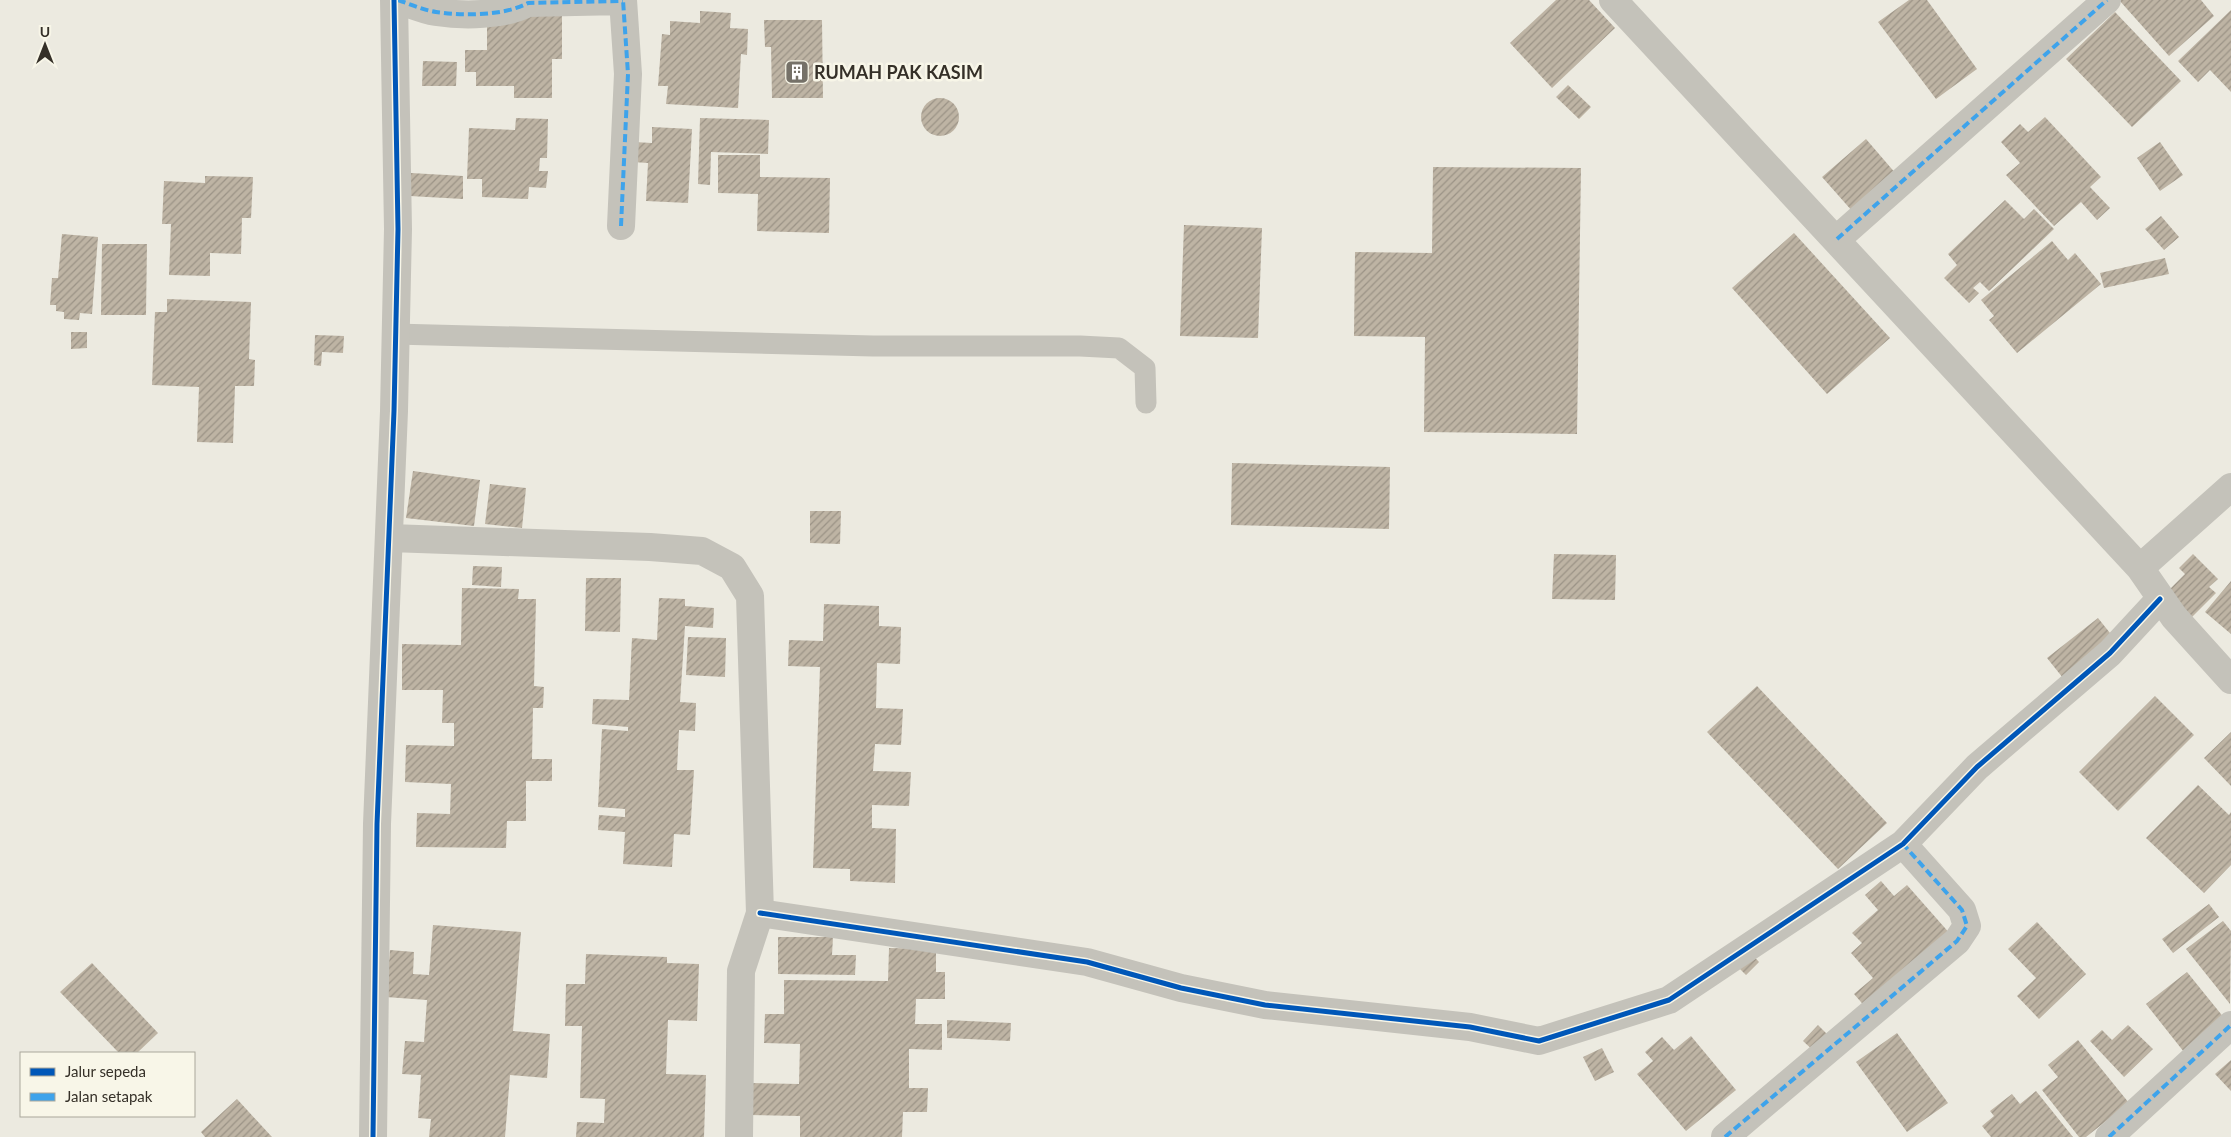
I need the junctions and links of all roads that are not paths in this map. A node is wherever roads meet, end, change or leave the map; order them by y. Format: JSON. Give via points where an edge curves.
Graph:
{"nodes":[{"id":1,"x":396,"y":0,"type":"edge"},
{"id":2,"x":623,"y":0,"type":"edge"},
{"id":3,"x":1613,"y":0,"type":"edge"},
{"id":4,"x":2107,"y":0,"type":"edge"},
{"id":5,"x":621,"y":226,"type":"dead end"},
{"id":6,"x":1837,"y":239,"type":"junction"},
{"id":7,"x":394,"y":334,"type":"junction"},
{"id":8,"x":1146,"y":403,"type":"dead end"},
{"id":9,"x":2231,"y":487,"type":"edge"},
{"id":10,"x":390,"y":538,"type":"junction"},
{"id":11,"x":2140,"y":568,"type":"junction"},
{"id":12,"x":2160,"y":599,"type":"junction"},
{"id":13,"x":2231,"y":680,"type":"edge"},
{"id":14,"x":1903,"y":844,"type":"junction"},
{"id":15,"x":760,"y":913,"type":"junction"},
{"id":16,"x":2231,"y":1025,"type":"edge"},
{"id":17,"x":373,"y":1137,"type":"edge"},
{"id":18,"x":739,"y":1137,"type":"edge"},
{"id":19,"x":1725,"y":1137,"type":"edge"},
{"id":20,"x":2109,"y":1137,"type":"edge"}],
"edges":[{"from":1,"to":2,"type":"street","via":[[435,12],[475,13],[517,8],[528,3]]},
{"from":1,"to":7,"type":"street","via":[[398,229]]},
{"from":2,"to":5,"type":"street","via":[[628,74]]},
{"from":3,"to":6,"type":"street"},
{"from":4,"to":6,"type":"street"},
{"from":6,"to":11,"type":"street"},
{"from":7,"to":8,"type":"lane","via":[[873,346],[1119,348],[1145,368]]},
{"from":7,"to":10,"type":"street"},
{"from":9,"to":11,"type":"street"},
{"from":10,"to":15,"type":"street","via":[[702,551],[732,567],[750,596]]},
{"from":10,"to":17,"type":"street","via":[[377,824]]},
{"from":11,"to":12,"type":"street"},
{"from":12,"to":13,"type":"street"},
{"from":12,"to":14,"type":"street","via":[[2110,653],[1977,767]]},
{"from":14,"to":15,"type":"street","via":[[1669,1000],[1539,1041],[1470,1027],[1265,1006],[1181,988],[1087,962]]},
{"from":14,"to":19,"type":"street","via":[[1962,910],[1967,926],[1957,941]]},
{"from":15,"to":18,"type":"street","via":[[741,971]]},
{"from":16,"to":20,"type":"street"}]}
